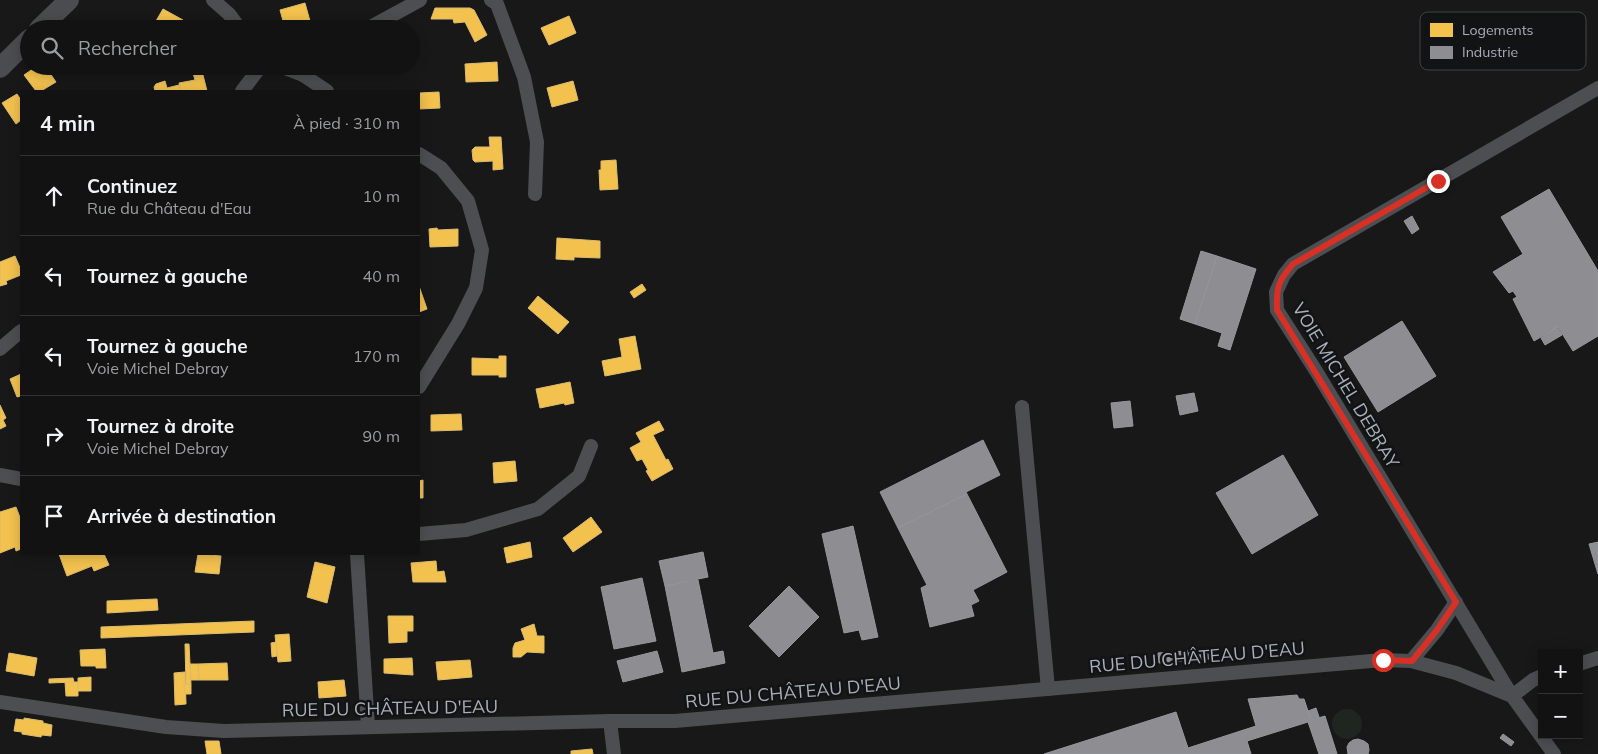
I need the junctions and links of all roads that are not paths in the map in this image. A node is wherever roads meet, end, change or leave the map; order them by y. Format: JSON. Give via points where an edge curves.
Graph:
{"nodes":[{"id":1,"x":69,"y":0,"type":"edge"},
{"id":2,"x":213,"y":0,"type":"edge"},
{"id":3,"x":420,"y":0,"type":"edge"},
{"id":4,"x":491,"y":0,"type":"edge"},
{"id":5,"x":49,"y":20,"type":"edge"},
{"id":6,"x":233,"y":20,"type":"edge"},
{"id":7,"x":383,"y":20,"type":"edge"},
{"id":8,"x":20,"y":48,"type":"edge"},
{"id":9,"x":0,"y":68,"type":"edge"},
{"id":10,"x":254,"y":75,"type":"edge"},
{"id":11,"x":312,"y":75,"type":"edge"},
{"id":12,"x":1598,"y":88,"type":"edge"},
{"id":13,"x":243,"y":90,"type":"edge"},
{"id":14,"x":326,"y":90,"type":"edge"},
{"id":15,"x":420,"y":155,"type":"edge"},
{"id":16,"x":534,"y":194,"type":"dead end"},
{"id":17,"x":20,"y":332,"type":"edge"},
{"id":18,"x":0,"y":349,"type":"edge"},
{"id":19,"x":420,"y":385,"type":"edge"},
{"id":20,"x":1022,"y":407,"type":"dead end"},
{"id":21,"x":590,"y":446,"type":"dead end"},
{"id":22,"x":0,"y":475,"type":"edge"},
{"id":23,"x":20,"y":479,"type":"edge"},
{"id":24,"x":420,"y":534,"type":"edge"},
{"id":25,"x":357,"y":555,"type":"edge"},
{"id":26,"x":1456,"y":602,"type":"junction"},
{"id":27,"x":1598,"y":658,"type":"edge"},
{"id":28,"x":1412,"y":661,"type":"junction"},
{"id":29,"x":1583,"y":663,"type":"edge"},
{"id":30,"x":1538,"y":678,"type":"edge"},
{"id":31,"x":1048,"y":689,"type":"junction"},
{"id":32,"x":1512,"y":696,"type":"junction"},
{"id":33,"x":0,"y":702,"type":"edge"},
{"id":34,"x":610,"y":721,"type":"junction"},
{"id":35,"x":368,"y":727,"type":"junction"},
{"id":36,"x":614,"y":754,"type":"edge"},
{"id":37,"x":1554,"y":754,"type":"edge"}],
"edges":[{"from":1,"to":5,"type":"main road"},
{"from":2,"to":6,"type":"street"},
{"from":3,"to":7,"type":"street"},
{"from":4,"to":16,"type":"street","via":[[497,4],[524,77],[537,142]]},
{"from":8,"to":9,"type":"main road"},
{"from":10,"to":13,"type":"street"},
{"from":11,"to":14,"type":"street"},
{"from":12,"to":26,"type":"street","name":"VOIE MICHEL DEBRAY","via":[[1293,264],[1276,292],[1277,310]]},
{"from":15,"to":19,"type":"street","via":[[441,168],[468,201],[482,250],[476,288]]},
{"from":17,"to":18,"type":"street"},
{"from":20,"to":31,"type":"street"},
{"from":21,"to":24,"type":"street","via":[[579,476],[538,509],[466,530]]},
{"from":22,"to":23,"type":"street"},
{"from":25,"to":35,"type":"street"},
{"from":26,"to":28,"type":"street"},
{"from":26,"to":32,"type":"street","name":"VOIE MICHEL DEBRAY"},
{"from":27,"to":29,"type":"street"},
{"from":28,"to":31,"type":"street","name":"RUE DU CHÂTEAU D'EAU","via":[[1383,660]]},
{"from":28,"to":32,"type":"street","name":"RUE DU CHÂTEAU D'EAU","via":[[1456,673]]},
{"from":30,"to":32,"type":"street"},
{"from":31,"to":34,"type":"street","name":"RUE DU CHÂTEAU D'EAU","via":[[675,721]]},
{"from":32,"to":37,"type":"street"},
{"from":33,"to":35,"type":"street","name":"RUE DU CHÂTEAU D'EAU","via":[[166,727],[224,731]]},
{"from":34,"to":35,"type":"street","name":"RUE DU CHÂTEAU D'EAU"},
{"from":34,"to":36,"type":"street"}]}
